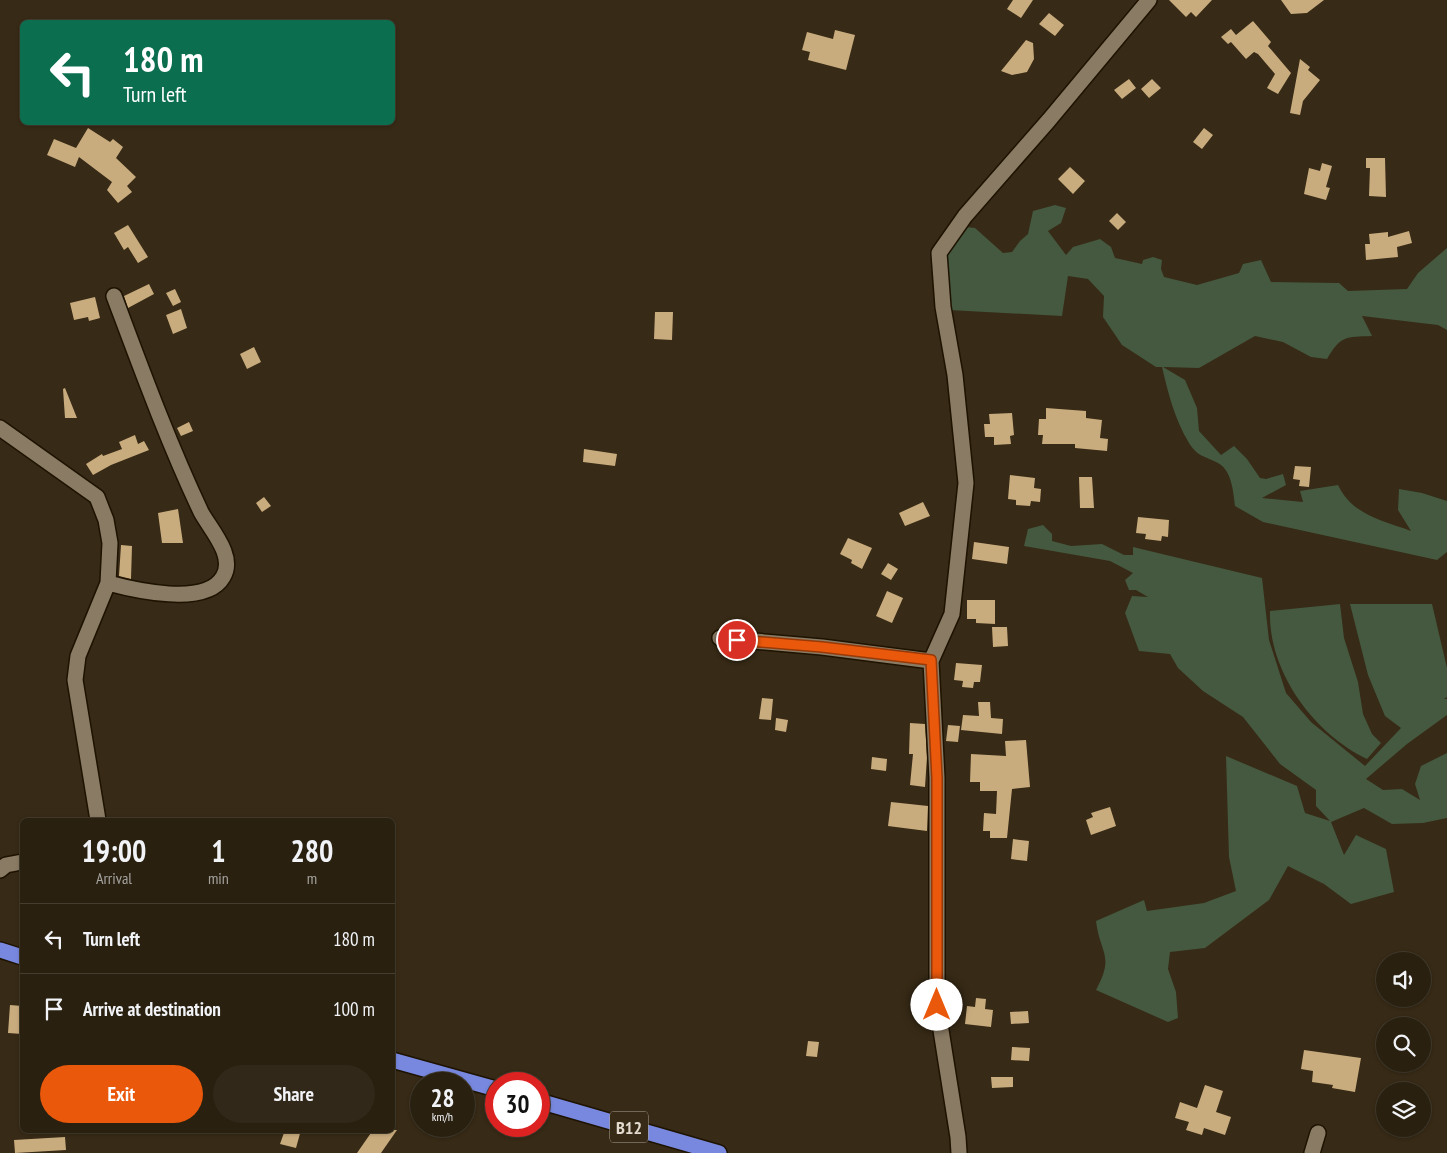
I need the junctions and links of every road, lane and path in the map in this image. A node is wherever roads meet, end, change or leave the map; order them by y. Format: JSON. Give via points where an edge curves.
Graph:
{"nodes":[{"id":1,"x":1149,"y":0,"type":"edge"},
{"id":2,"x":114,"y":296,"type":"dead end"},
{"id":3,"x":0,"y":428,"type":"edge"},
{"id":4,"x":108,"y":583,"type":"junction"},
{"id":5,"x":720,"y":638,"type":"dead end"},
{"id":6,"x":931,"y":660,"type":"junction"},
{"id":7,"x":98,"y":818,"type":"edge"},
{"id":8,"x":20,"y":862,"type":"edge"},
{"id":9,"x":0,"y":870,"type":"edge"},
{"id":10,"x":0,"y":950,"type":"edge"},
{"id":11,"x":20,"y":956,"type":"edge"},
{"id":12,"x":395,"y":1061,"type":"edge"},
{"id":13,"x":485,"y":1086,"type":"edge"},
{"id":14,"x":550,"y":1104,"type":"edge"},
{"id":15,"x":1318,"y":1133,"type":"dead end"},
{"id":16,"x":718,"y":1153,"type":"edge"},
{"id":17,"x":959,"y":1153,"type":"edge"},
{"id":18,"x":1312,"y":1153,"type":"edge"}],
"edges":[{"from":1,"to":6,"type":"street","via":[[966,216],[939,253],[966,483],[952,614]]},
{"from":2,"to":4,"type":"street","via":[[157,411],[202,513],[224,550],[226,563],[224,577],[214,587],[180,595]]},
{"from":3,"to":4,"type":"street","via":[[97,496],[110,543]]},
{"from":4,"to":7,"type":"street","via":[[78,656],[75,680]]},
{"from":5,"to":6,"type":"street"},
{"from":6,"to":17,"type":"street","via":[[937,778],[937,1005]]},
{"from":8,"to":9,"type":"street","via":[[6,865]]},
{"from":10,"to":11,"type":"highway"},
{"from":12,"to":13,"type":"highway"},
{"from":14,"to":16,"type":"highway","number":"B12"},
{"from":15,"to":18,"type":"street"}]}
